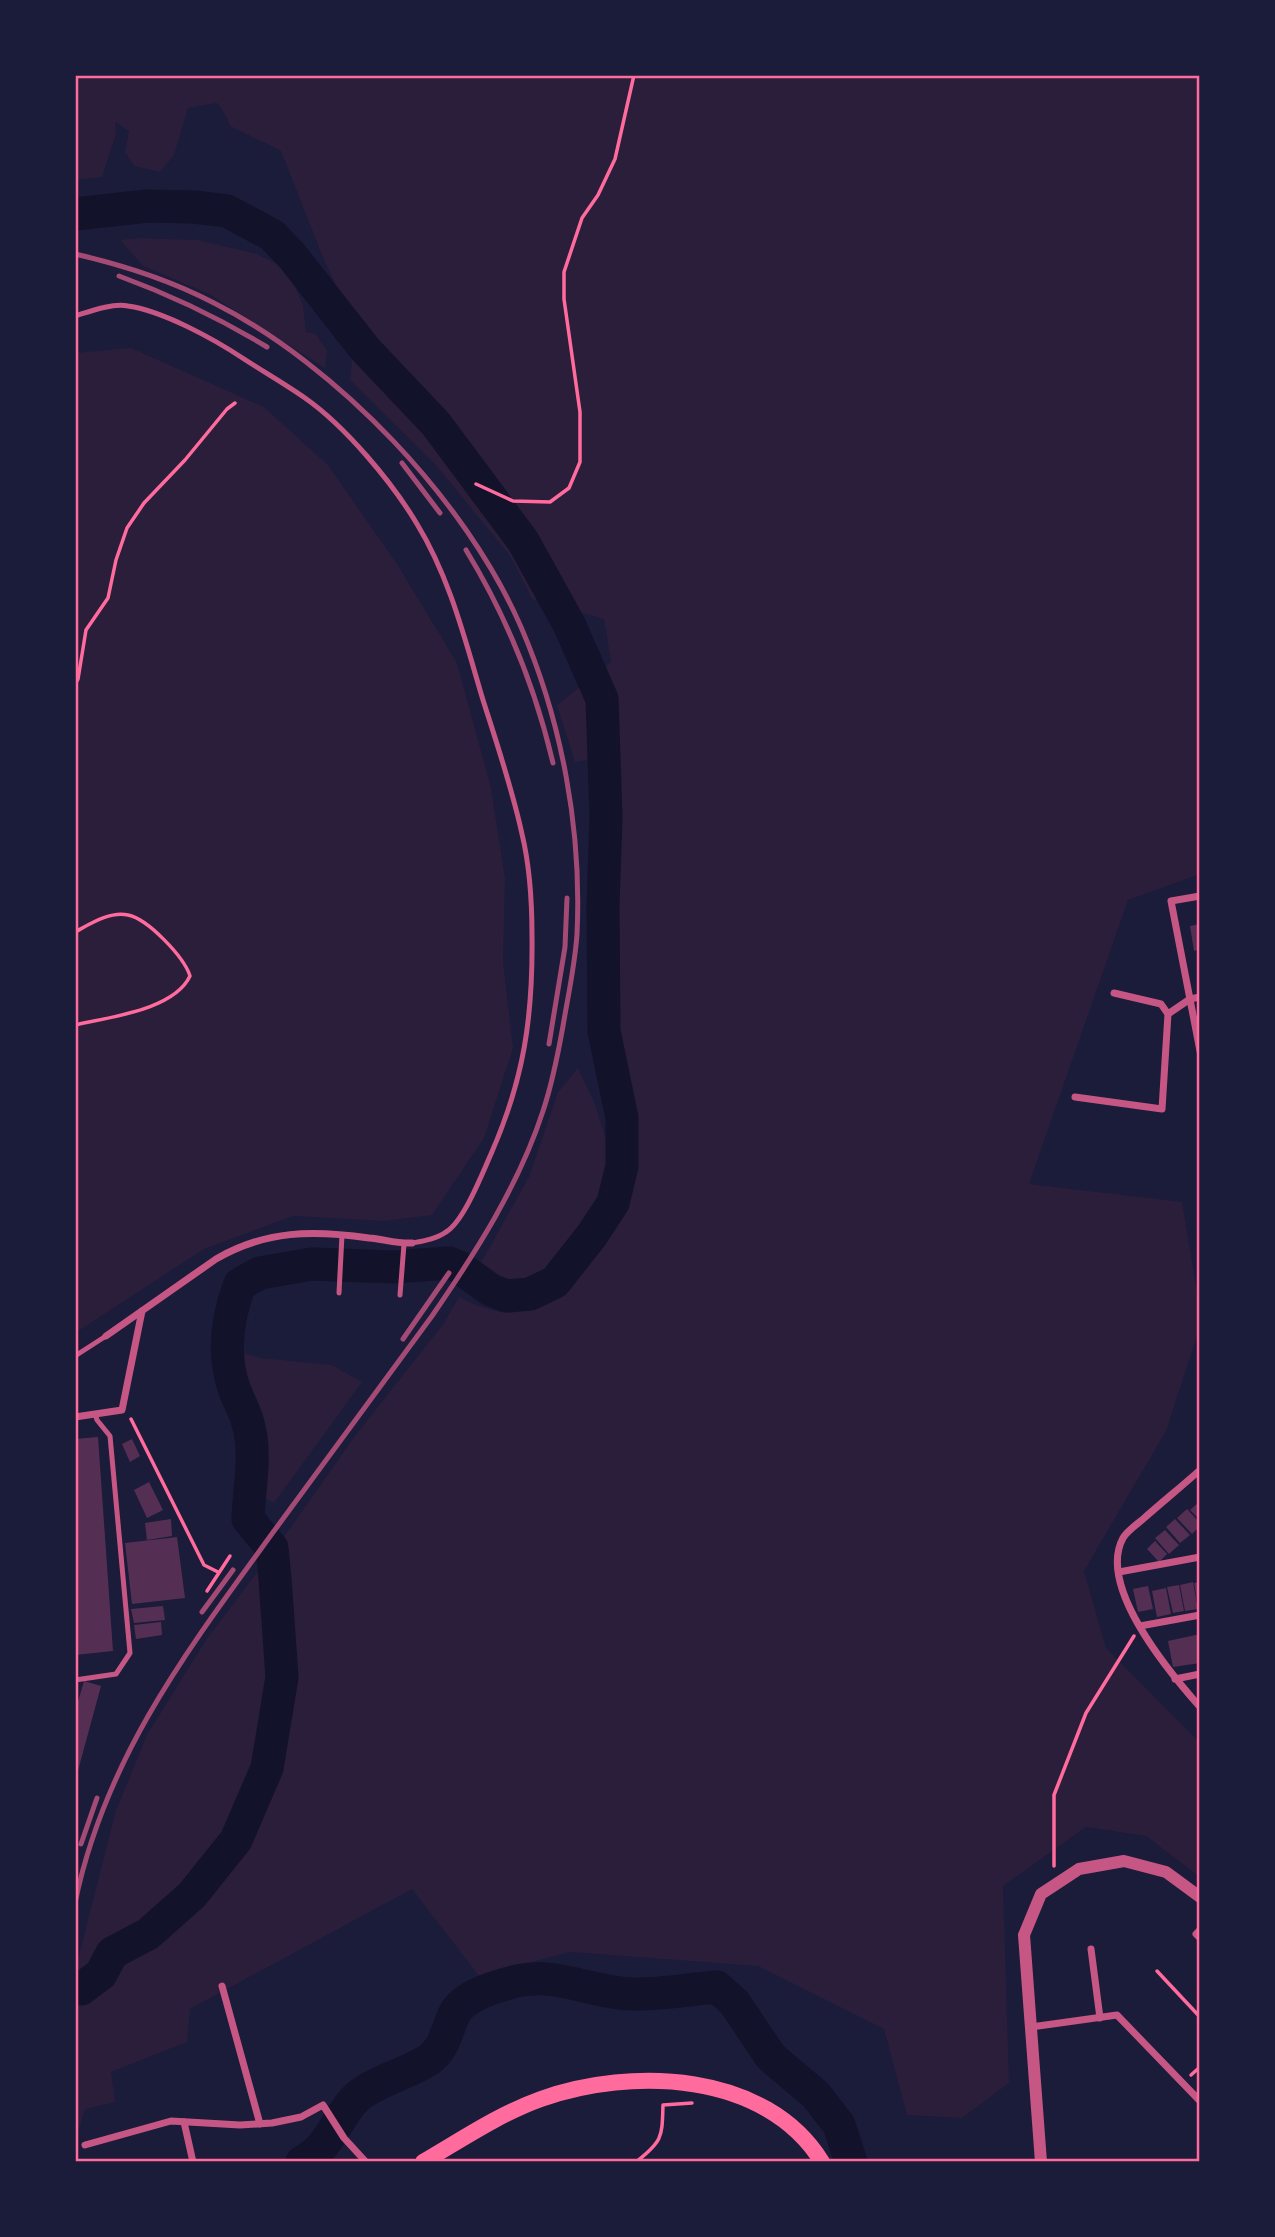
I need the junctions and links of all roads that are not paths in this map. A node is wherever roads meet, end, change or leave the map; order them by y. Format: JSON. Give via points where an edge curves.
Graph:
{"nodes":[{"id":1,"x":75,"y":316,"type":"edge"},
{"id":2,"x":1200,"y":896,"type":"edge"},
{"id":3,"x":1114,"y":993,"type":"dead end"},
{"id":4,"x":1200,"y":998,"type":"edge"},
{"id":5,"x":1190,"y":999,"type":"junction"},
{"id":6,"x":1168,"y":1014,"type":"junction"},
{"id":7,"x":1200,"y":1051,"type":"edge"},
{"id":8,"x":1075,"y":1097,"type":"dead end"},
{"id":9,"x":341,"y":1239,"type":"junction"},
{"id":10,"x":408,"y":1243,"type":"junction"},
{"id":11,"x":340,"y":1293,"type":"dead end"},
{"id":12,"x":400,"y":1295,"type":"dead end"},
{"id":13,"x":142,"y":1311,"type":"junction"},
{"id":14,"x":106,"y":1336,"type":"joint"},
{"id":15,"x":75,"y":1356,"type":"edge"},
{"id":16,"x":95,"y":1414,"type":"junction"},
{"id":17,"x":75,"y":1417,"type":"edge"},
{"id":18,"x":1200,"y":1470,"type":"edge"},
{"id":19,"x":1200,"y":1557,"type":"edge"},
{"id":20,"x":1119,"y":1572,"type":"junction"},
{"id":21,"x":1200,"y":1615,"type":"edge"},
{"id":22,"x":1140,"y":1626,"type":"junction"},
{"id":23,"x":1200,"y":1674,"type":"edge"},
{"id":24,"x":1175,"y":1679,"type":"junction"},
{"id":25,"x":75,"y":1680,"type":"edge"},
{"id":26,"x":1200,"y":1707,"type":"edge"},
{"id":27,"x":1200,"y":1897,"type":"edge"},
{"id":28,"x":1200,"y":1930,"type":"edge"},
{"id":29,"x":1200,"y":1938,"type":"edge"},
{"id":30,"x":1091,"y":1949,"type":"dead end"},
{"id":31,"x":222,"y":1986,"type":"dead end"},
{"id":32,"x":1100,"y":2018,"type":"junction"},
{"id":33,"x":1031,"y":2027,"type":"junction"},
{"id":34,"x":1200,"y":2101,"type":"edge"},
{"id":35,"x":184,"y":2122,"type":"junction"},
{"id":36,"x":260,"y":2124,"type":"junction"},
{"id":37,"x":85,"y":2145,"type":"dead end"},
{"id":38,"x":193,"y":2162,"type":"edge"},
{"id":39,"x":366,"y":2162,"type":"edge"},
{"id":40,"x":423,"y":2162,"type":"edge"},
{"id":41,"x":822,"y":2162,"type":"edge"},
{"id":42,"x":1041,"y":2162,"type":"edge"}],
"edges":[{"from":1,"to":10,"type":"lane","via":[[126,305],[156,314],[220,344],[307,399],[349,437],[396,492],[441,570],[460,621],[523,836],[530,878],[532,993],[521,1067],[509,1113],[488,1162],[450,1231]]},
{"from":2,"to":5,"type":"street","via":[[1171,901]]},
{"from":3,"to":6,"type":"street","via":[[1161,1004]]},
{"from":4,"to":5,"type":"street"},
{"from":5,"to":6,"type":"street"},
{"from":5,"to":7,"type":"street"},
{"from":6,"to":8,"type":"street","via":[[1162,1109]]},
{"from":9,"to":10,"type":"street"},
{"from":9,"to":11,"type":"lane"},
{"from":9,"to":13,"type":"street","via":[[292,1233],[235,1248]]},
{"from":10,"to":12,"type":"lane"},
{"from":13,"to":14,"type":"street"},
{"from":13,"to":16,"type":"street","via":[[122,1410]]},
{"from":14,"to":15,"type":"lane"},
{"from":16,"to":17,"type":"street"},
{"from":16,"to":25,"type":"lane","via":[[110,1436],[130,1653],[116,1674]]},
{"from":18,"to":20,"type":"street","via":[[1124,1535],[1116,1554]]},
{"from":19,"to":20,"type":"street"},
{"from":20,"to":22,"type":"street","via":[[1120,1587]]},
{"from":21,"to":22,"type":"street"},
{"from":22,"to":24,"type":"street"},
{"from":23,"to":24,"type":"street"},
{"from":24,"to":26,"type":"street"},
{"from":27,"to":33,"type":"street","via":[[1166,1872],[1124,1861],[1079,1869],[1041,1894],[1024,1935]]},
{"from":28,"to":29,"type":"street","via":[[1196,1934]]},
{"from":30,"to":32,"type":"street"},
{"from":31,"to":36,"type":"street"},
{"from":32,"to":33,"type":"street"},
{"from":32,"to":34,"type":"street","via":[[1117,2015]]},
{"from":33,"to":42,"type":"street"},
{"from":35,"to":36,"type":"street"},
{"from":35,"to":37,"type":"street","via":[[171,2121]]},
{"from":35,"to":38,"type":"street"},
{"from":36,"to":39,"type":"street","via":[[301,2117],[323,2105]]},
{"from":40,"to":41,"type":"main road","via":[[543,2099],[595,2086],[660,2081],[726,2092],[760,2105],[793,2128]]}]}
